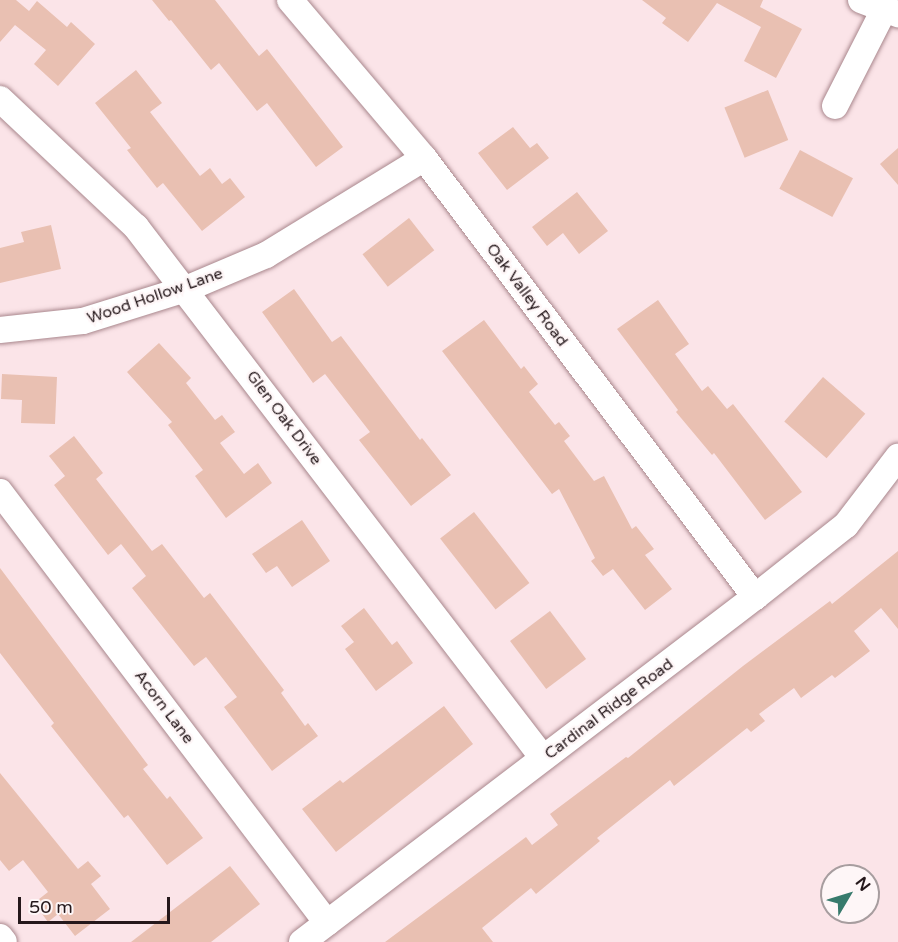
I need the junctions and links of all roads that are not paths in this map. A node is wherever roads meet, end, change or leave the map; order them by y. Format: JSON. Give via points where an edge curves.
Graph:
{"nodes":[{"id":1,"x":290,"y":0,"type":"edge"},
{"id":2,"x":861,"y":0,"type":"edge"},
{"id":3,"x":891,"y":12,"type":"edge"},
{"id":4,"x":0,"y":99,"type":"edge"},
{"id":5,"x":835,"y":106,"type":"dead end"},
{"id":6,"x":424,"y":158,"type":"junction"},
{"id":7,"x":186,"y":289,"type":"junction"},
{"id":8,"x":0,"y":330,"type":"edge"},
{"id":9,"x":898,"y":457,"type":"edge"},
{"id":10,"x":0,"y":492,"type":"edge"},
{"id":11,"x":755,"y":597,"type":"junction"},
{"id":12,"x":543,"y":758,"type":"junction"},
{"id":13,"x":327,"y":923,"type":"junction"},
{"id":14,"x":0,"y":937,"type":"edge"},
{"id":15,"x":4,"y":942,"type":"edge"},
{"id":16,"x":302,"y":942,"type":"edge"}],
"edges":[{"from":1,"to":6,"type":"street","name":"Oak Valley Road"},
{"from":2,"to":3,"type":"street"},
{"from":3,"to":5,"type":"street"},
{"from":4,"to":7,"type":"street","name":"Glen Oak Drive","via":[[136,227]]},
{"from":6,"to":7,"type":"street","name":"Wood Hollow Lane","via":[[266,255]]},
{"from":6,"to":11,"type":"street","name":"Oak Valley Road"},
{"from":7,"to":8,"type":"street","name":"Wood Hollow Lane","via":[[82,321]]},
{"from":7,"to":12,"type":"street","name":"Glen Oak Drive"},
{"from":9,"to":11,"type":"street","name":"Cardinal Ridge Road","via":[[846,525]]},
{"from":10,"to":13,"type":"street","name":"Acorn Lane"},
{"from":11,"to":12,"type":"street","name":"Cardinal Ridge Road"},
{"from":12,"to":13,"type":"street","name":"Cardinal Ridge Road"},
{"from":13,"to":16,"type":"street","name":"Cardinal Ridge Road"},
{"from":14,"to":15,"type":"street"}]}
